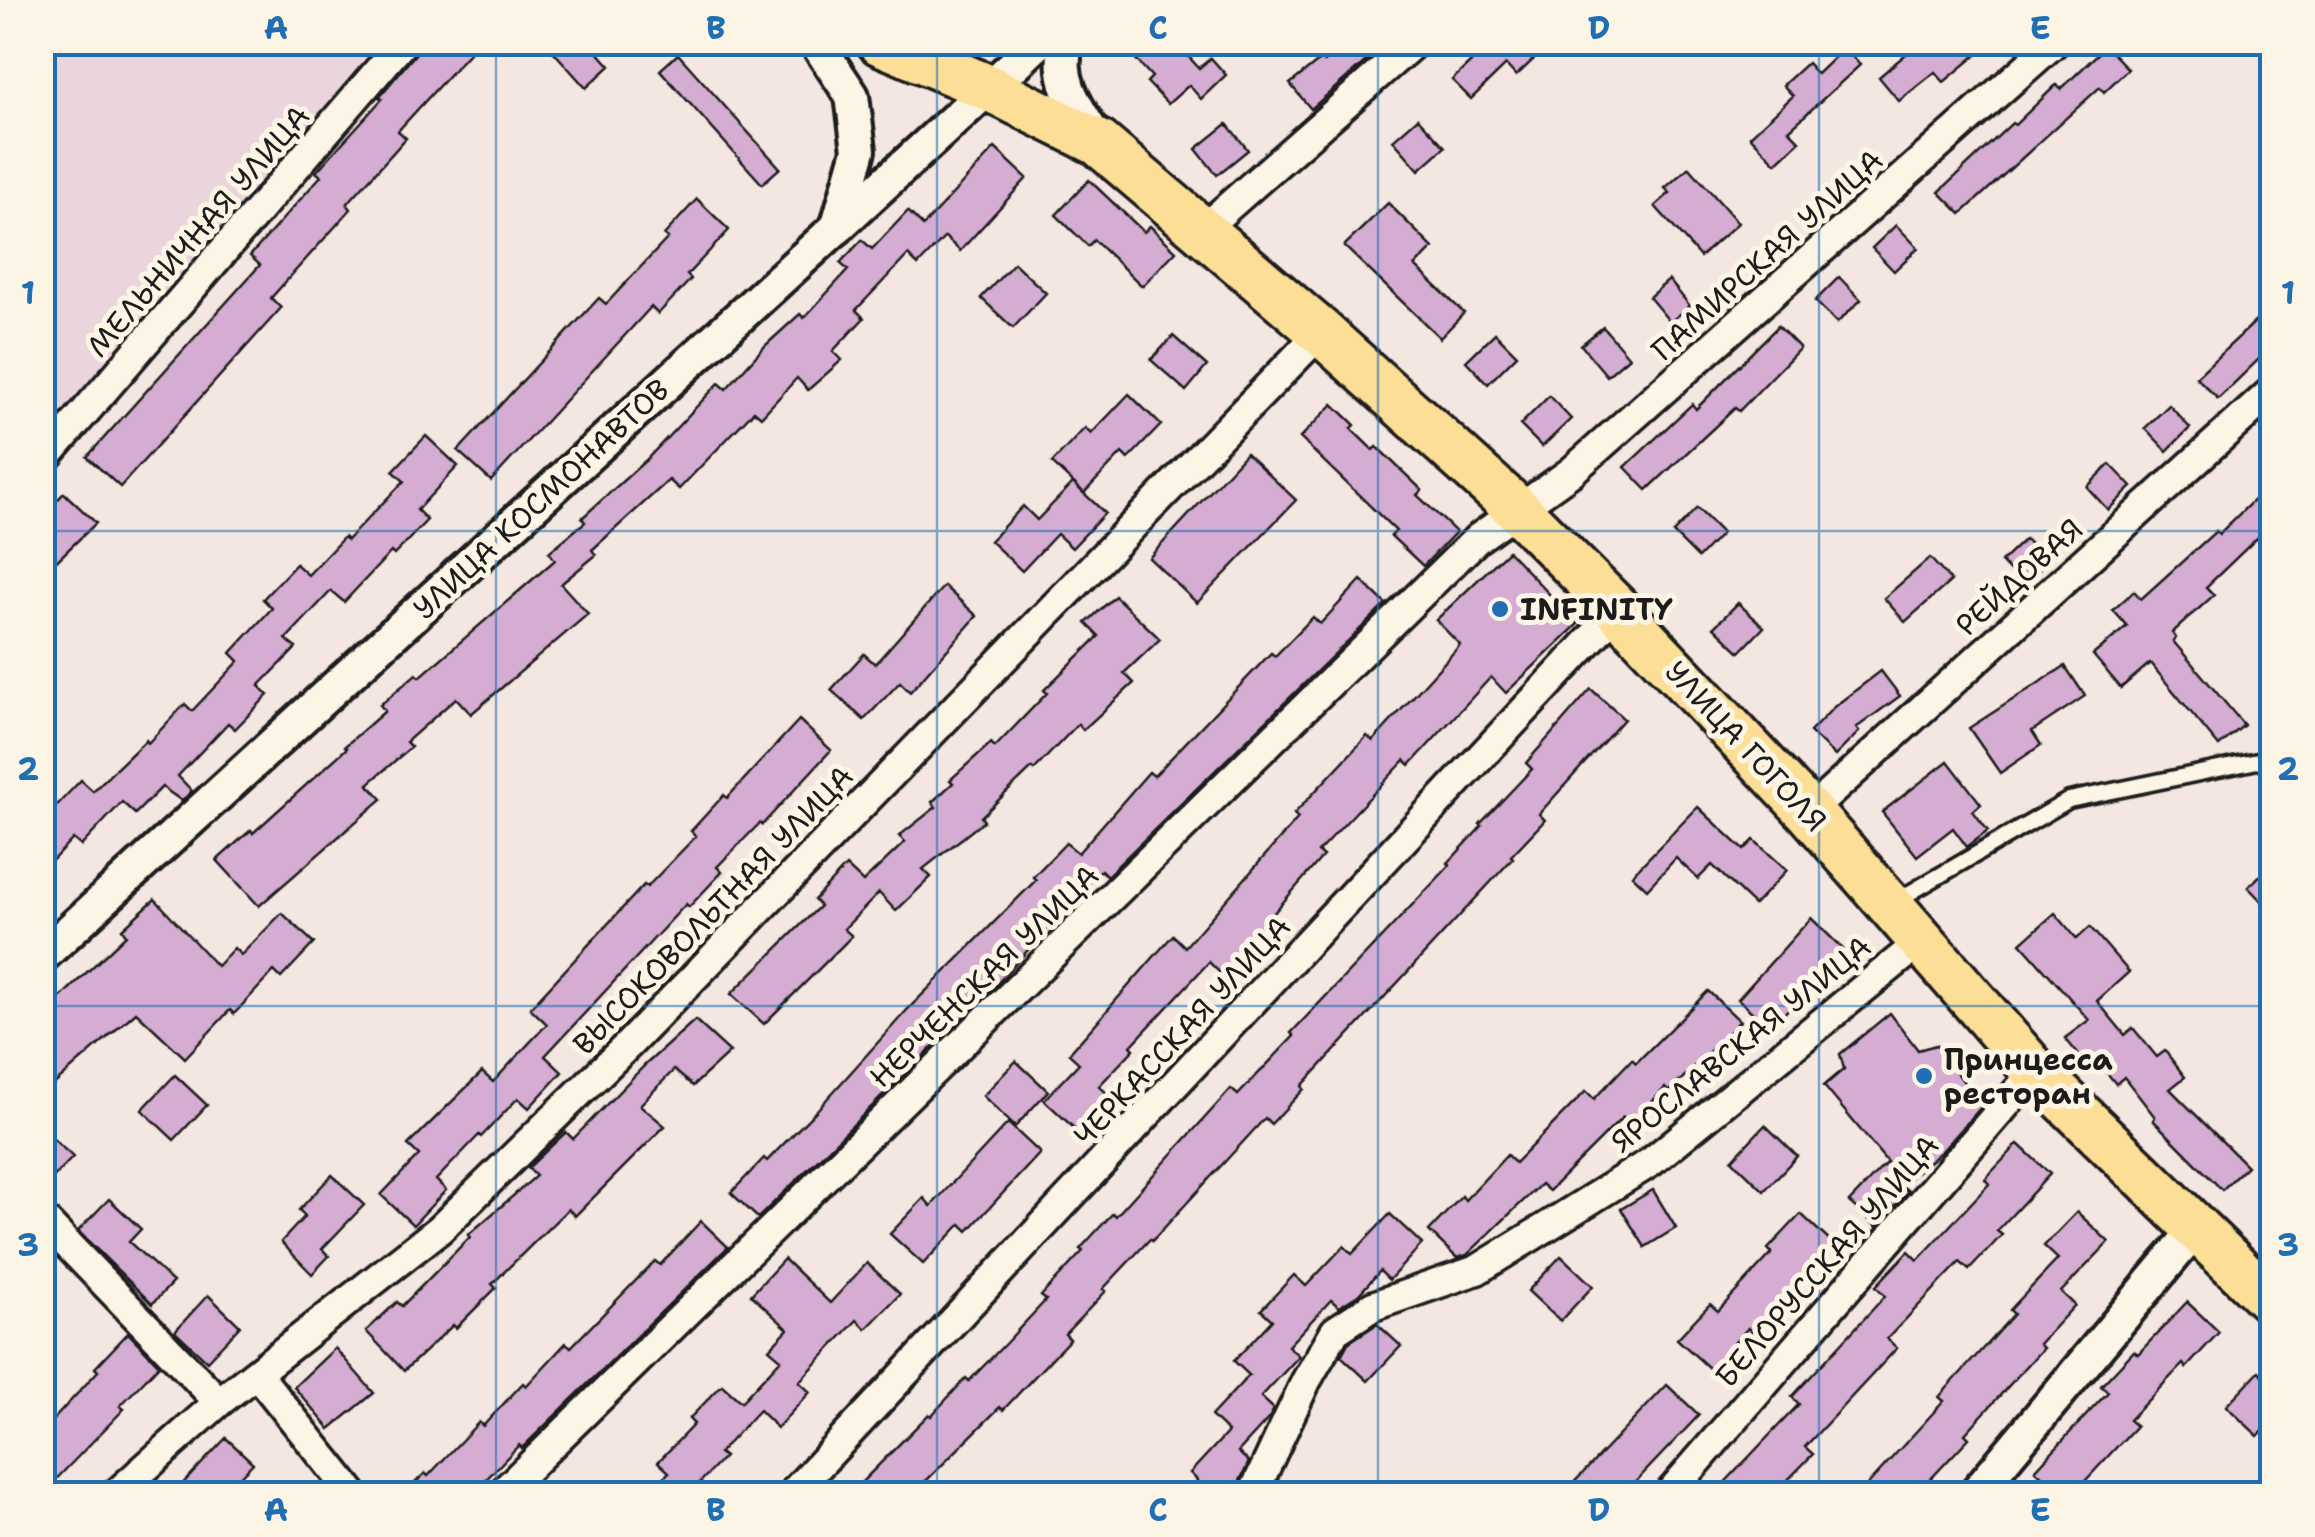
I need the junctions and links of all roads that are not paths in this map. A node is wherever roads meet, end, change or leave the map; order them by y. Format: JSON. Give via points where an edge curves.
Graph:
{"nodes":[{"id":1,"x":403,"y":42,"type":"edge"},
{"id":2,"x":816,"y":42,"type":"edge"},
{"id":3,"x":880,"y":42,"type":"edge"},
{"id":4,"x":1040,"y":42,"type":"edge"},
{"id":5,"x":1067,"y":42,"type":"edge"},
{"id":6,"x":1415,"y":42,"type":"edge"},
{"id":7,"x":2054,"y":42,"type":"edge"},
{"id":8,"x":989,"y":88,"type":"junction"},
{"id":9,"x":1099,"y":143,"type":"junction"},
{"id":10,"x":837,"y":228,"type":"junction"},
{"id":11,"x":1202,"y":230,"type":"junction"},
{"id":12,"x":1321,"y":332,"type":"junction"},
{"id":13,"x":2272,"y":391,"type":"edge"},
{"id":14,"x":42,"y":462,"type":"edge"},
{"id":15,"x":1517,"y":509,"type":"junction"},
{"id":16,"x":1618,"y":610,"type":"junction"},
{"id":17,"x":2272,"y":758,"type":"edge"},
{"id":18,"x":1809,"y":812,"type":"junction"},
{"id":19,"x":1891,"y":904,"type":"junction"},
{"id":20,"x":1923,"y":940,"type":"junction"},
{"id":21,"x":42,"y":956,"type":"edge"},
{"id":22,"x":2034,"y":1070,"type":"junction"},
{"id":23,"x":42,"y":1218,"type":"edge"},
{"id":24,"x":2196,"y":1229,"type":"junction"},
{"id":25,"x":2272,"y":1302,"type":"edge"},
{"id":26,"x":257,"y":1374,"type":"junction"},
{"id":27,"x":219,"y":1402,"type":"junction"},
{"id":28,"x":116,"y":1494,"type":"edge"},
{"id":29,"x":354,"y":1494,"type":"edge"},
{"id":30,"x":501,"y":1494,"type":"edge"},
{"id":31,"x":792,"y":1494,"type":"edge"},
{"id":32,"x":1253,"y":1494,"type":"edge"},
{"id":33,"x":1669,"y":1494,"type":"edge"},
{"id":34,"x":1976,"y":1494,"type":"edge"}],
"edges":[{"from":1,"to":14,"type":"street","name":"МЕЛЬНИЧНАЯ УЛИЦА"},
{"from":2,"to":10,"type":"street","via":[[852,96],[860,150]]},
{"from":3,"to":8,"type":"highway","name":"УЛИЦА ГОГОЛЯ"},
{"from":4,"to":8,"type":"street","name":"УЛИЦА КОСМОНАВТОВ"},
{"from":5,"to":9,"type":"street","via":[[1060,61],[1072,100]]},
{"from":6,"to":11,"type":"street"},
{"from":7,"to":15,"type":"street","name":"ПАМИРСКАЯ УЛИЦА","via":[[1571,472]]},
{"from":8,"to":9,"type":"highway","name":"УЛИЦА ГОГОЛЯ"},
{"from":8,"to":10,"type":"street","name":"УЛИЦА КОСМОНАВТОВ"},
{"from":9,"to":11,"type":"highway","name":"УЛИЦА ГОГОЛЯ"},
{"from":10,"to":21,"type":"street","name":"УЛИЦА КОСМОНАВТОВ"},
{"from":11,"to":12,"type":"highway","name":"УЛИЦА ГОГОЛЯ"},
{"from":12,"to":15,"type":"highway","name":"УЛИЦА ГОГОЛЯ"},
{"from":12,"to":26,"type":"street","name":"ВЫСОКОВОЛЬТНАЯ УЛИЦА","via":[[629,1044],[440,1229]]},
{"from":13,"to":18,"type":"street","name":"РЕЙДОВАЯ"},
{"from":15,"to":16,"type":"highway","name":"УЛИЦА ГОГОЛЯ"},
{"from":15,"to":30,"type":"street","name":"НЕРЧЕНСКАЯ УЛИЦА","via":[[1462,553]]},
{"from":16,"to":18,"type":"highway","name":"УЛИЦА ГОГОЛЯ"},
{"from":16,"to":31,"type":"street","name":"ЧЕРКАССКАЯ УЛИЦА"},
{"from":17,"to":19,"type":"lane","via":[[2069,800]]},
{"from":18,"to":19,"type":"highway","name":"УЛИЦА ГОГОЛЯ"},
{"from":19,"to":20,"type":"highway","name":"УЛИЦА ГОГОЛЯ"},
{"from":20,"to":22,"type":"highway","name":"УЛИЦА ГОГОЛЯ"},
{"from":20,"to":32,"type":"street","name":"ЯРОСЛАВСКАЯ УЛИЦА","via":[[1651,1162],[1477,1270],[1374,1306],[1335,1331]]},
{"from":22,"to":24,"type":"highway","name":"УЛИЦА ГОГОЛЯ"},
{"from":22,"to":33,"type":"street","name":"БЕЛОРУССКАЯ УЛИЦА"},
{"from":23,"to":27,"type":"street"},
{"from":24,"to":25,"type":"highway","name":"УЛИЦА ГОГОЛЯ"},
{"from":24,"to":34,"type":"street"},
{"from":26,"to":27,"type":"street","name":"ВЫСОКОВОЛЬТНАЯ УЛИЦА"},
{"from":26,"to":29,"type":"street"},
{"from":27,"to":28,"type":"street","name":"ВЫСОКОВОЛЬТНАЯ УЛИЦА"}]}
